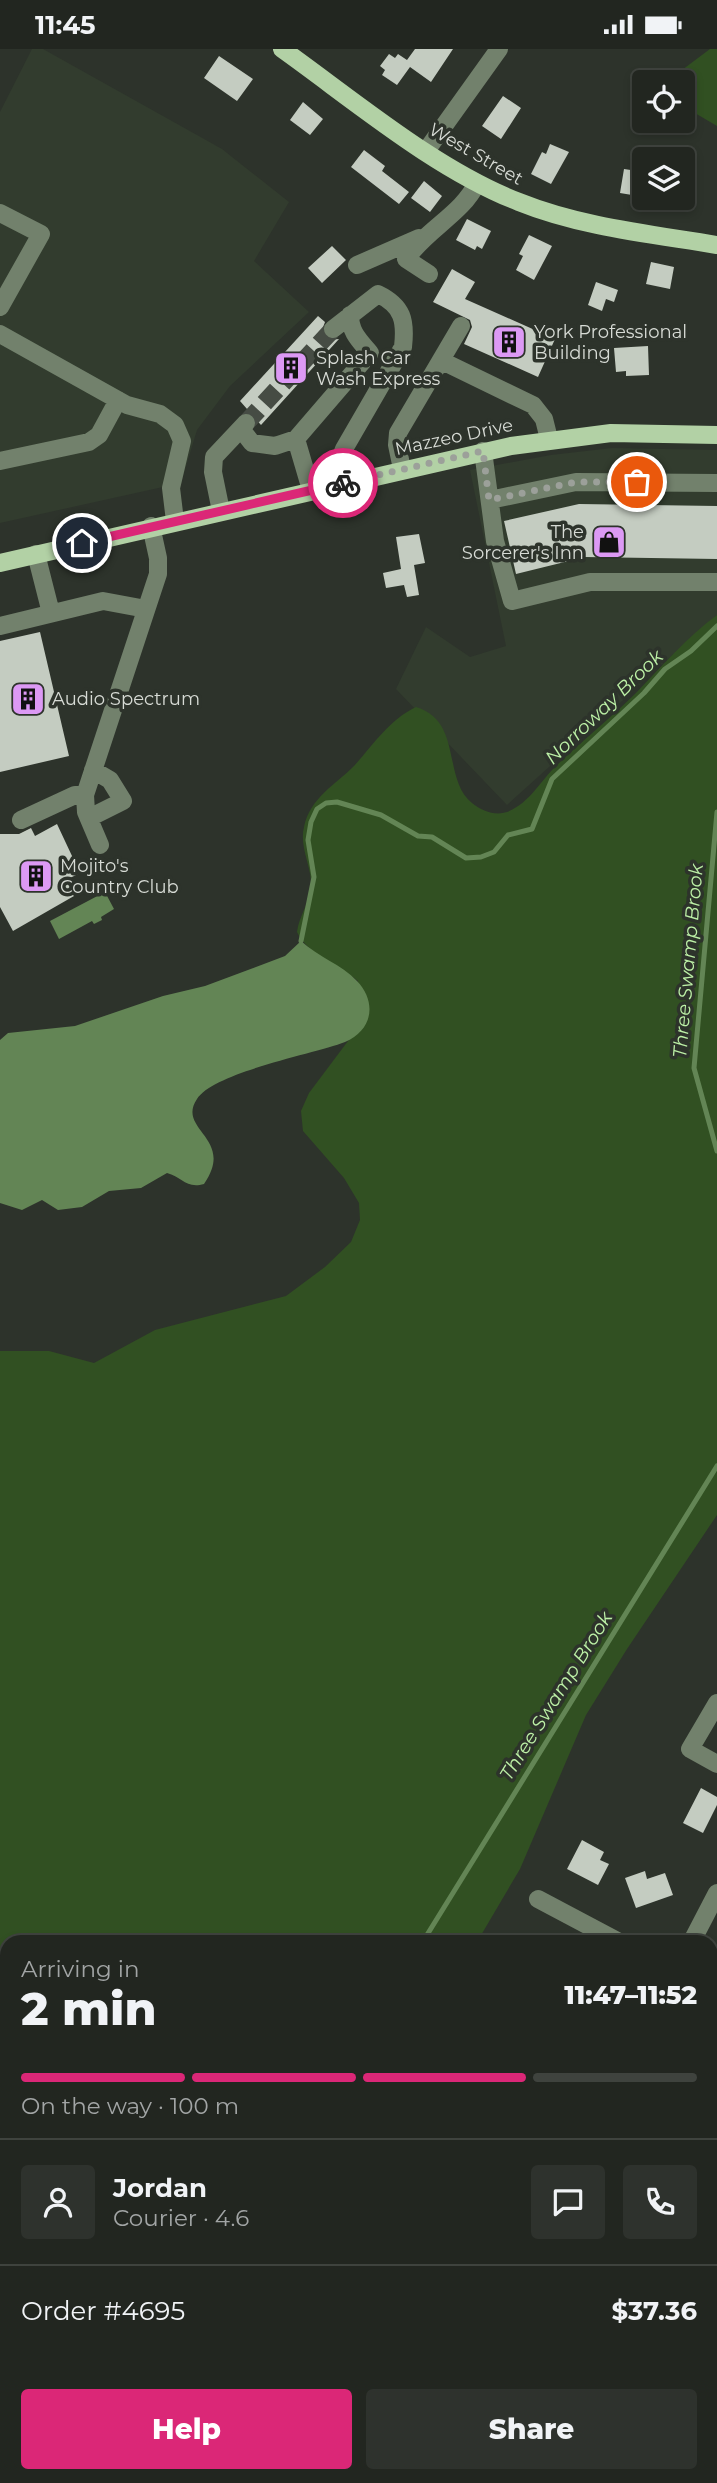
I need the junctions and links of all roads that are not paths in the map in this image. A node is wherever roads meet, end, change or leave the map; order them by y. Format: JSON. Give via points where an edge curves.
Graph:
{"nodes":[{"id":1,"x":282,"y":49,"type":"edge"},
{"id":2,"x":499,"y":49,"type":"edge"},
{"id":3,"x":426,"y":151,"type":"junction"},
{"id":4,"x":477,"y":183,"type":"junction"},
{"id":5,"x":0,"y":213,"type":"edge"},
{"id":6,"x":425,"y":234,"type":"junction"},
{"id":7,"x":717,"y":245,"type":"edge"},
{"id":8,"x":357,"y":265,"type":"dead end"},
{"id":9,"x":429,"y":274,"type":"dead end"},
{"id":10,"x":0,"y":307,"type":"edge"},
{"id":11,"x":350,"y":315,"type":"junction"},
{"id":12,"x":461,"y":325,"type":"dead end"},
{"id":13,"x":333,"y":329,"type":"tunnel mouth"},
{"id":14,"x":0,"y":334,"type":"edge"},
{"id":15,"x":442,"y":361,"type":"junction"},
{"id":16,"x":118,"y":400,"type":"junction"},
{"id":17,"x":717,"y":435,"type":"edge"},
{"id":18,"x":296,"y":439,"type":"junction"},
{"id":19,"x":549,"y":439,"type":"junction"},
{"id":20,"x":483,"y":451,"type":"junction"},
{"id":21,"x":0,"y":461,"type":"edge"},
{"id":22,"x":402,"y":469,"type":"junction"},
{"id":23,"x":717,"y":484,"type":"edge"},
{"id":24,"x":330,"y":486,"type":"junction"},
{"id":25,"x":311,"y":490,"type":"junction"},
{"id":26,"x":489,"y":500,"type":"junction"},
{"id":27,"x":221,"y":511,"type":"junction"},
{"id":28,"x":175,"y":521,"type":"junction"},
{"id":29,"x":151,"y":526,"type":"junction"},
{"id":30,"x":36,"y":554,"type":"junction"},
{"id":31,"x":0,"y":563,"type":"edge"},
{"id":32,"x":717,"y":582,"type":"edge"},
{"id":33,"x":146,"y":609,"type":"junction"},
{"id":34,"x":51,"y":614,"type":"junction"},
{"id":35,"x":0,"y":626,"type":"edge"},
{"id":36,"x":93,"y":770,"type":"junction"},
{"id":37,"x":85,"y":795,"type":"junction"},
{"id":38,"x":89,"y":818,"type":"junction"},
{"id":39,"x":21,"y":820,"type":"dead end"},
{"id":40,"x":100,"y":845,"type":"dead end"},
{"id":41,"x":717,"y":1703,"type":"edge"},
{"id":42,"x":717,"y":1764,"type":"edge"},
{"id":43,"x":717,"y":1893,"type":"edge"},
{"id":44,"x":538,"y":1899,"type":"dead end"},
{"id":45,"x":606,"y":1935,"type":"edge"},
{"id":46,"x":695,"y":1935,"type":"edge"}],
"edges":[{"from":1,"to":3,"type":"main road","name":"West Street"},
{"from":2,"to":3,"type":"street"},
{"from":3,"to":4,"type":"main road","name":"West Street"},
{"from":4,"to":6,"type":"street","via":[[465,202]]},
{"from":4,"to":7,"type":"main road","name":"West Street","via":[[562,215]]},
{"from":5,"to":10,"type":"street","via":[[41,234]]},
{"from":6,"to":8,"type":"street"},
{"from":6,"to":9,"type":"street","via":[[406,259]]},
{"from":11,"to":13,"type":"street"},
{"from":11,"to":18,"type":"street","via":[[356,338],[370,353]]},
{"from":11,"to":24,"type":"street","via":[[378,294],[404,317],[404,339],[386,380],[344,449]]},
{"from":12,"to":15,"type":"street"},
{"from":14,"to":16,"type":"street"},
{"from":15,"to":19,"type":"street","via":[[533,405],[544,419]]},
{"from":15,"to":22,"type":"street","via":[[398,433]]},
{"from":16,"to":21,"type":"street","via":[[99,435],[89,442]]},
{"from":16,"to":28,"type":"street","via":[[166,417],[179,430],[182,447],[171,496]]},
{"from":17,"to":19,"type":"main road","name":"Mazzeo Drive","via":[[632,432]]},
{"from":18,"to":25,"type":"street"},
{"from":18,"to":27,"type":"street","via":[[275,446],[252,443],[243,426],[214,457]]},
{"from":19,"to":20,"type":"main road","name":"Mazzeo Drive"},
{"from":20,"to":22,"type":"main road","name":"Mazzeo Drive"},
{"from":20,"to":26,"type":"street"},
{"from":22,"to":24,"type":"main road","name":"Mazzeo Drive"},
{"from":23,"to":26,"type":"street","via":[[583,481]]},
{"from":24,"to":25,"type":"main road","name":"Mazzeo Drive"},
{"from":25,"to":27,"type":"main road","name":"Mazzeo Drive"},
{"from":26,"to":32,"type":"street","via":[[512,601],[590,582]]},
{"from":27,"to":28,"type":"main road","name":"Mazzeo Drive"},
{"from":28,"to":29,"type":"main road","name":"Mazzeo Drive"},
{"from":29,"to":30,"type":"main road","name":"Mazzeo Drive"},
{"from":29,"to":33,"type":"street","via":[[158,569]]},
{"from":30,"to":31,"type":"main road","name":"Mazzeo Drive"},
{"from":30,"to":34,"type":"street"},
{"from":33,"to":34,"type":"street","via":[[103,601]]},
{"from":33,"to":36,"type":"street"},
{"from":34,"to":35,"type":"street"},
{"from":36,"to":37,"type":"street"},
{"from":36,"to":38,"type":"street","via":[[110,780],[123,801]]},
{"from":37,"to":38,"type":"street"},
{"from":37,"to":39,"type":"street"},
{"from":38,"to":40,"type":"street"},
{"from":41,"to":42,"type":"street","via":[[690,1749]]},
{"from":43,"to":46,"type":"street"},
{"from":44,"to":45,"type":"street"}]}
